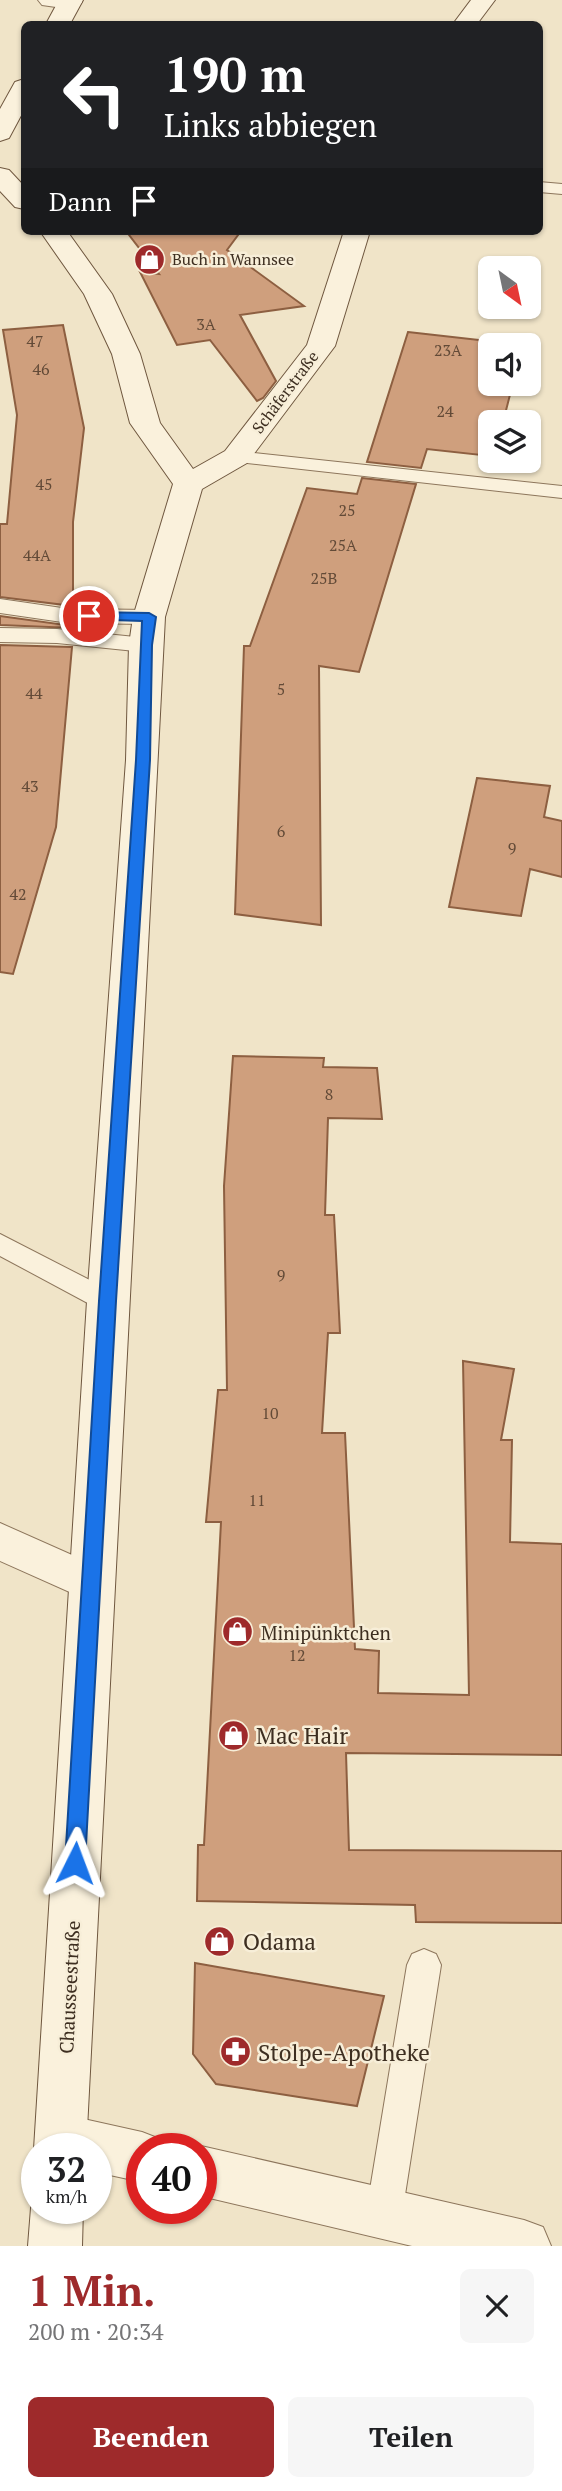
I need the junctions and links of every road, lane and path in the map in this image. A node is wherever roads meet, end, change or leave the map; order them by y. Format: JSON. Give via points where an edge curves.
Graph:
{"nodes":[{"id":1,"x":484,"y":0,"type":"edge"},
{"id":2,"x":64,"y":1,"type":"edge"},
{"id":3,"x":59,"y":21,"type":"edge"},
{"id":4,"x":468,"y":21,"type":"edge"},
{"id":5,"x":21,"y":93,"type":"edge"},
{"id":6,"x":0,"y":133,"type":"edge"},
{"id":7,"x":0,"y":176,"type":"edge"},
{"id":8,"x":543,"y":187,"type":"edge"},
{"id":9,"x":562,"y":189,"type":"edge"},
{"id":10,"x":21,"y":198,"type":"edge"},
{"id":11,"x":56,"y":235,"type":"edge"},
{"id":12,"x":356,"y":235,"type":"edge"},
{"id":13,"x":236,"y":457,"type":"junction"},
{"id":14,"x":188,"y":484,"type":"junction"},
{"id":15,"x":562,"y":492,"type":"edge"},
{"id":16,"x":0,"y":607,"type":"edge"},
{"id":17,"x":147,"y":631,"type":"junction"},
{"id":18,"x":0,"y":635,"type":"edge"},
{"id":19,"x":0,"y":1244,"type":"edge"},
{"id":20,"x":107,"y":1301,"type":"junction"},
{"id":21,"x":0,"y":1541,"type":"edge"},
{"id":22,"x":92,"y":1584,"type":"junction"},
{"id":23,"x":424,"y":1965,"type":"dead end"},
{"id":24,"x":62,"y":2133,"type":"edge"},
{"id":25,"x":217,"y":2175,"type":"edge"},
{"id":26,"x":384,"y":2214,"type":"junction"},
{"id":27,"x":56,"y":2224,"type":"edge"},
{"id":28,"x":55,"y":2246,"type":"edge"},
{"id":29,"x":524,"y":2246,"type":"edge"}],
"edges":[{"from":1,"to":4,"type":"street"},
{"from":2,"to":3,"type":"street"},
{"from":5,"to":6,"type":"street"},
{"from":7,"to":10,"type":"street"},
{"from":8,"to":9,"type":"lane"},
{"from":11,"to":14,"type":"street","via":[[98,294],[126,354],[145,423]]},
{"from":12,"to":13,"type":"street","name":"Schäferstraße","via":[[321,346]]},
{"from":13,"to":14,"type":"street","name":"Schäferstraße"},
{"from":13,"to":15,"type":"lane"},
{"from":14,"to":17,"type":"street","name":"Chausseestraße"},
{"from":16,"to":17,"type":"lane"},
{"from":17,"to":18,"type":"lane"},
{"from":17,"to":20,"type":"street","name":"Chausseestraße","via":[[143,760]]},
{"from":19,"to":20,"type":"lane"},
{"from":20,"to":22,"type":"street","name":"Chausseestraße"},
{"from":21,"to":22,"type":"street"},
{"from":22,"to":24,"type":"street","name":"Chausseestraße"},
{"from":23,"to":26,"type":"lane"},
{"from":25,"to":26,"type":"street"},
{"from":26,"to":29,"type":"street"},
{"from":27,"to":28,"type":"street"}]}
